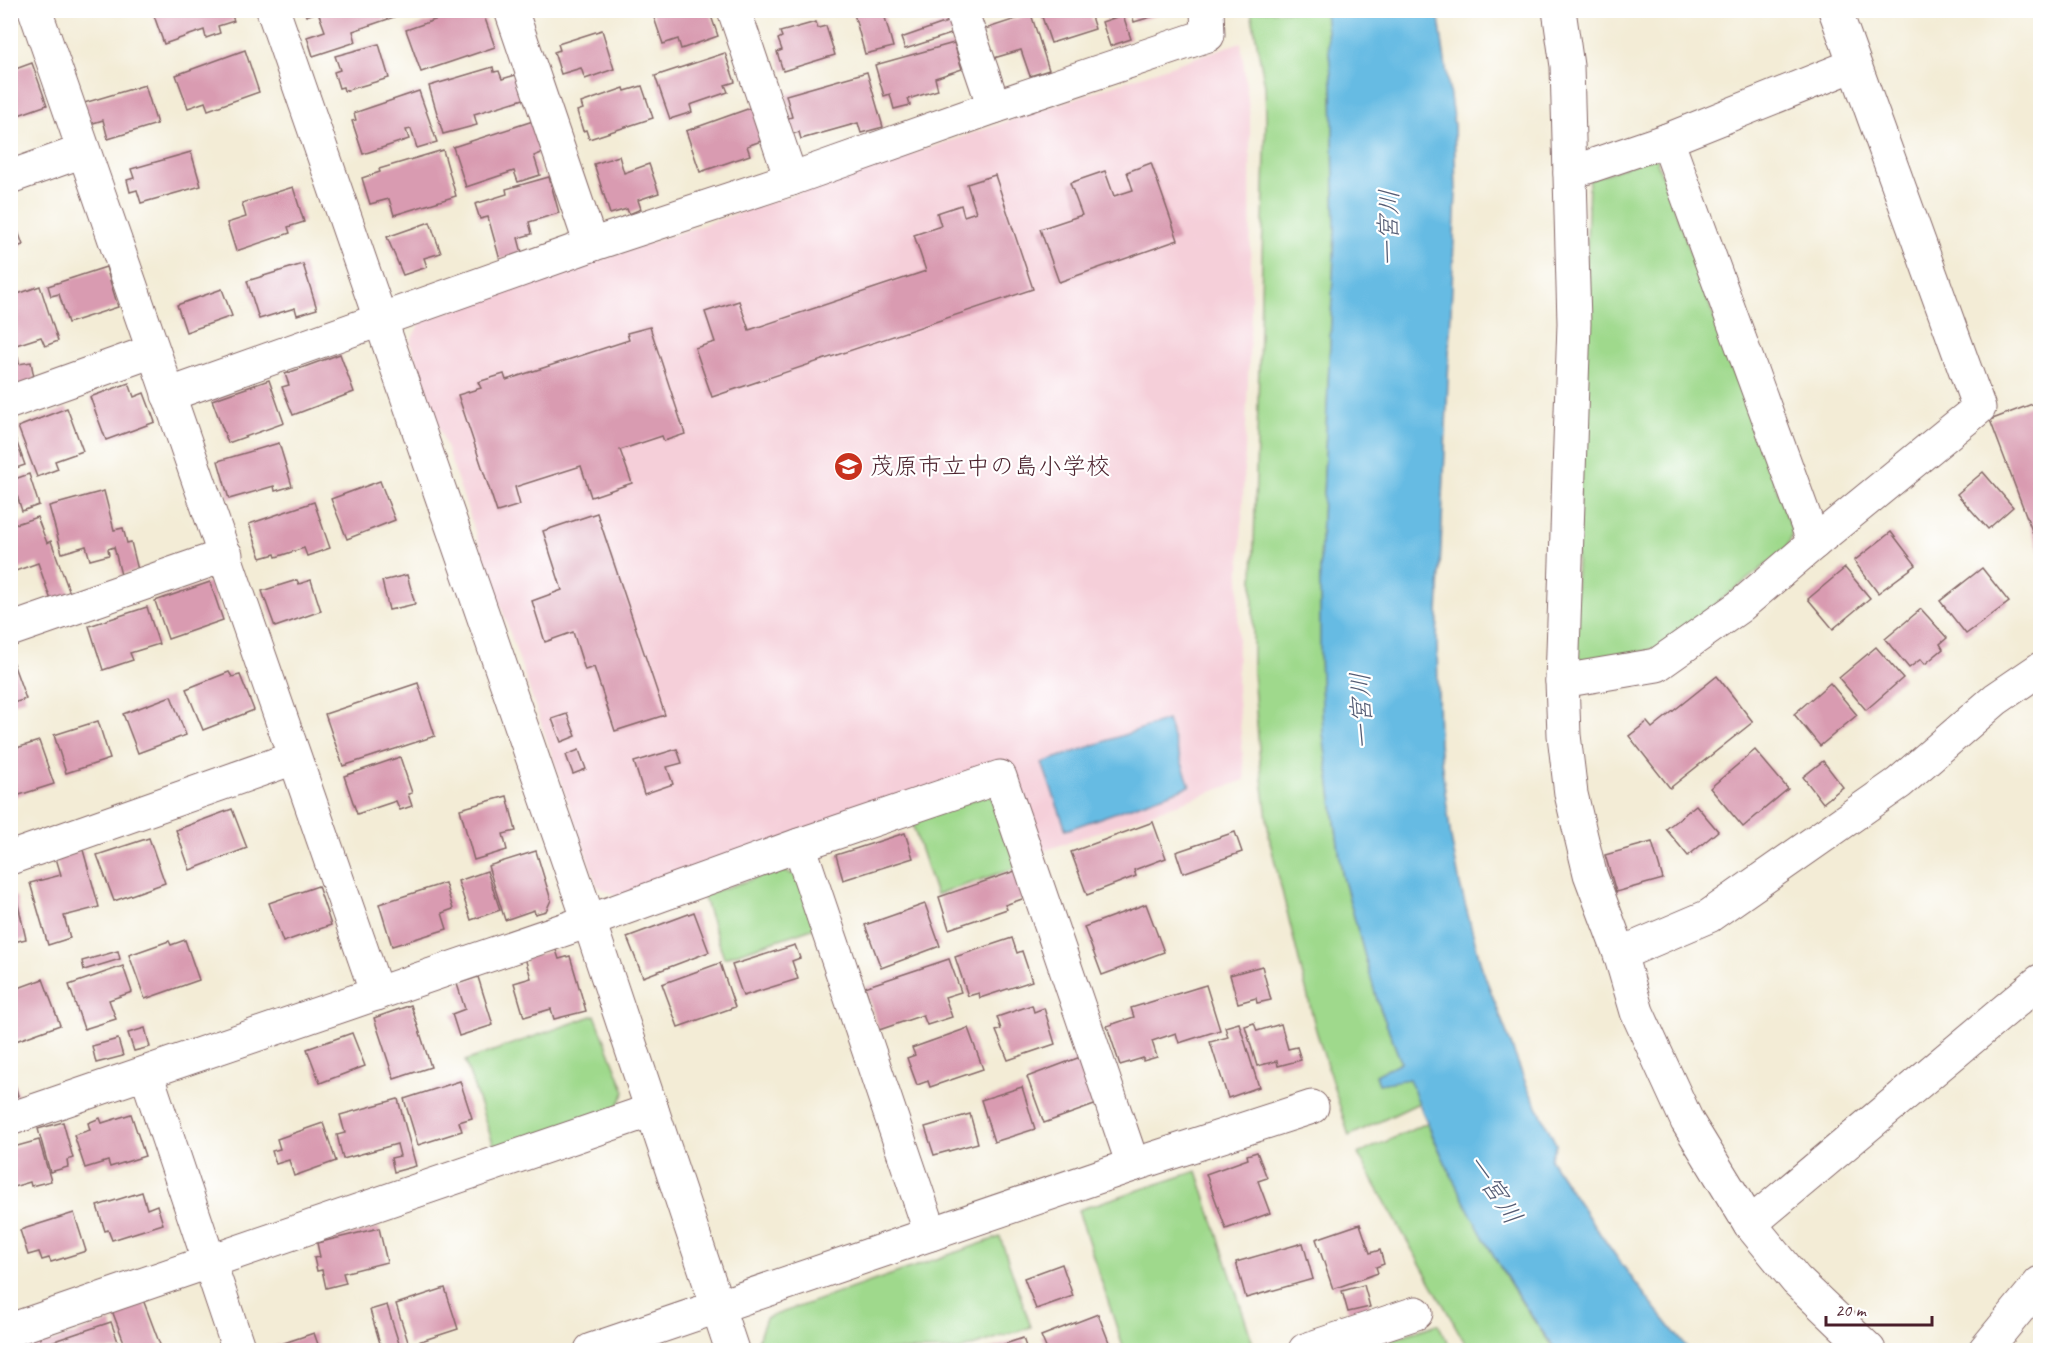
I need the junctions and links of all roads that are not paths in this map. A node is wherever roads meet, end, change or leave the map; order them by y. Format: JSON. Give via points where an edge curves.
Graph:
{"nodes":[{"id":1,"x":35,"y":10,"type":"edge"},
{"id":2,"x":273,"y":10,"type":"edge"},
{"id":3,"x":511,"y":10,"type":"edge"},
{"id":4,"x":734,"y":10,"type":"edge"},
{"id":5,"x":961,"y":10,"type":"edge"},
{"id":6,"x":1207,"y":10,"type":"edge"},
{"id":7,"x":1559,"y":10,"type":"edge"},
{"id":8,"x":1835,"y":10,"type":"edge"},
{"id":9,"x":1854,"y":65,"type":"junction"},
{"id":10,"x":994,"y":107,"type":"junction"},
{"id":11,"x":1667,"y":140,"type":"junction"},
{"id":12,"x":83,"y":151,"type":"junction"},
{"id":13,"x":1570,"y":173,"type":"junction"},
{"id":14,"x":10,"y":177,"type":"edge"},
{"id":15,"x":791,"y":179,"type":"junction"},
{"id":16,"x":591,"y":245,"type":"junction"},
{"id":17,"x":380,"y":321,"type":"junction"},
{"id":18,"x":153,"y":351,"type":"junction"},
{"id":19,"x":168,"y":394,"type":"junction"},
{"id":20,"x":10,"y":402,"type":"edge"},
{"id":21,"x":1814,"y":543,"type":"junction"},
{"id":22,"x":226,"y":555,"type":"junction"},
{"id":23,"x":10,"y":630,"type":"edge"},
{"id":24,"x":2040,"y":669,"type":"edge"},
{"id":25,"x":1562,"y":681,"type":"junction"},
{"id":26,"x":294,"y":758,"type":"junction"},
{"id":27,"x":799,"y":845,"type":"junction"},
{"id":28,"x":10,"y":858,"type":"edge"},
{"id":29,"x":589,"y":921,"type":"junction"},
{"id":30,"x":1620,"y":954,"type":"junction"},
{"id":31,"x":2040,"y":981,"type":"edge"},
{"id":32,"x":377,"y":994,"type":"junction"},
{"id":33,"x":146,"y":1073,"type":"junction"},
{"id":34,"x":1312,"y":1107,"type":"dead end"},
{"id":35,"x":652,"y":1110,"type":"junction"},
{"id":36,"x":10,"y":1119,"type":"edge"},
{"id":37,"x":1133,"y":1165,"type":"junction"},
{"id":38,"x":1750,"y":1224,"type":"junction"},
{"id":39,"x":931,"y":1234,"type":"junction"},
{"id":40,"x":210,"y":1262,"type":"junction"},
{"id":41,"x":2040,"y":1283,"type":"edge"},
{"id":42,"x":717,"y":1307,"type":"junction"},
{"id":43,"x":1416,"y":1313,"type":"dead end"},
{"id":44,"x":10,"y":1330,"type":"edge"},
{"id":45,"x":239,"y":1350,"type":"edge"},
{"id":46,"x":591,"y":1350,"type":"edge"},
{"id":47,"x":732,"y":1350,"type":"edge"},
{"id":48,"x":1305,"y":1350,"type":"edge"},
{"id":49,"x":1869,"y":1350,"type":"edge"},
{"id":50,"x":1984,"y":1350,"type":"edge"}],
"edges":[{"from":1,"to":12,"type":"street"},
{"from":2,"to":17,"type":"street"},
{"from":3,"to":16,"type":"street"},
{"from":4,"to":15,"type":"street"},
{"from":5,"to":10,"type":"street"},
{"from":6,"to":10,"type":"street","via":[[1208,35]]},
{"from":7,"to":13,"type":"street","via":[[1567,66]]},
{"from":8,"to":9,"type":"street"},
{"from":9,"to":11,"type":"street"},
{"from":9,"to":21,"type":"street","via":[[1979,408]]},
{"from":10,"to":15,"type":"street"},
{"from":11,"to":13,"type":"street"},
{"from":11,"to":21,"type":"street"},
{"from":12,"to":14,"type":"street"},
{"from":12,"to":18,"type":"street"},
{"from":13,"to":25,"type":"street","via":[[1574,323]]},
{"from":15,"to":16,"type":"street"},
{"from":16,"to":17,"type":"street"},
{"from":17,"to":19,"type":"street"},
{"from":17,"to":29,"type":"street"},
{"from":18,"to":19,"type":"street"},
{"from":18,"to":20,"type":"street"},
{"from":19,"to":22,"type":"street"},
{"from":21,"to":25,"type":"street","via":[[1739,607],[1657,664]]},
{"from":22,"to":23,"type":"street"},
{"from":22,"to":26,"type":"street"},
{"from":24,"to":30,"type":"street","via":[[1996,699],[1899,783],[1709,916]]},
{"from":25,"to":30,"type":"street","via":[[1571,794],[1590,874]]},
{"from":26,"to":28,"type":"street"},
{"from":26,"to":32,"type":"street"},
{"from":27,"to":29,"type":"street"},
{"from":27,"to":37,"type":"street","via":[[1000,777]]},
{"from":27,"to":39,"type":"street"},
{"from":29,"to":32,"type":"street"},
{"from":29,"to":35,"type":"street"},
{"from":30,"to":38,"type":"street","via":[[1637,1012],[1687,1121]]},
{"from":31,"to":38,"type":"street"},
{"from":32,"to":33,"type":"street"},
{"from":33,"to":36,"type":"street"},
{"from":33,"to":40,"type":"street"},
{"from":34,"to":37,"type":"street"},
{"from":35,"to":40,"type":"street"},
{"from":35,"to":42,"type":"street"},
{"from":37,"to":39,"type":"street"},
{"from":38,"to":49,"type":"street","via":[[1796,1280]]},
{"from":39,"to":42,"type":"street"},
{"from":40,"to":44,"type":"street"},
{"from":40,"to":45,"type":"street"},
{"from":41,"to":50,"type":"street"},
{"from":42,"to":46,"type":"street"},
{"from":42,"to":47,"type":"street"},
{"from":43,"to":48,"type":"street"}]}
